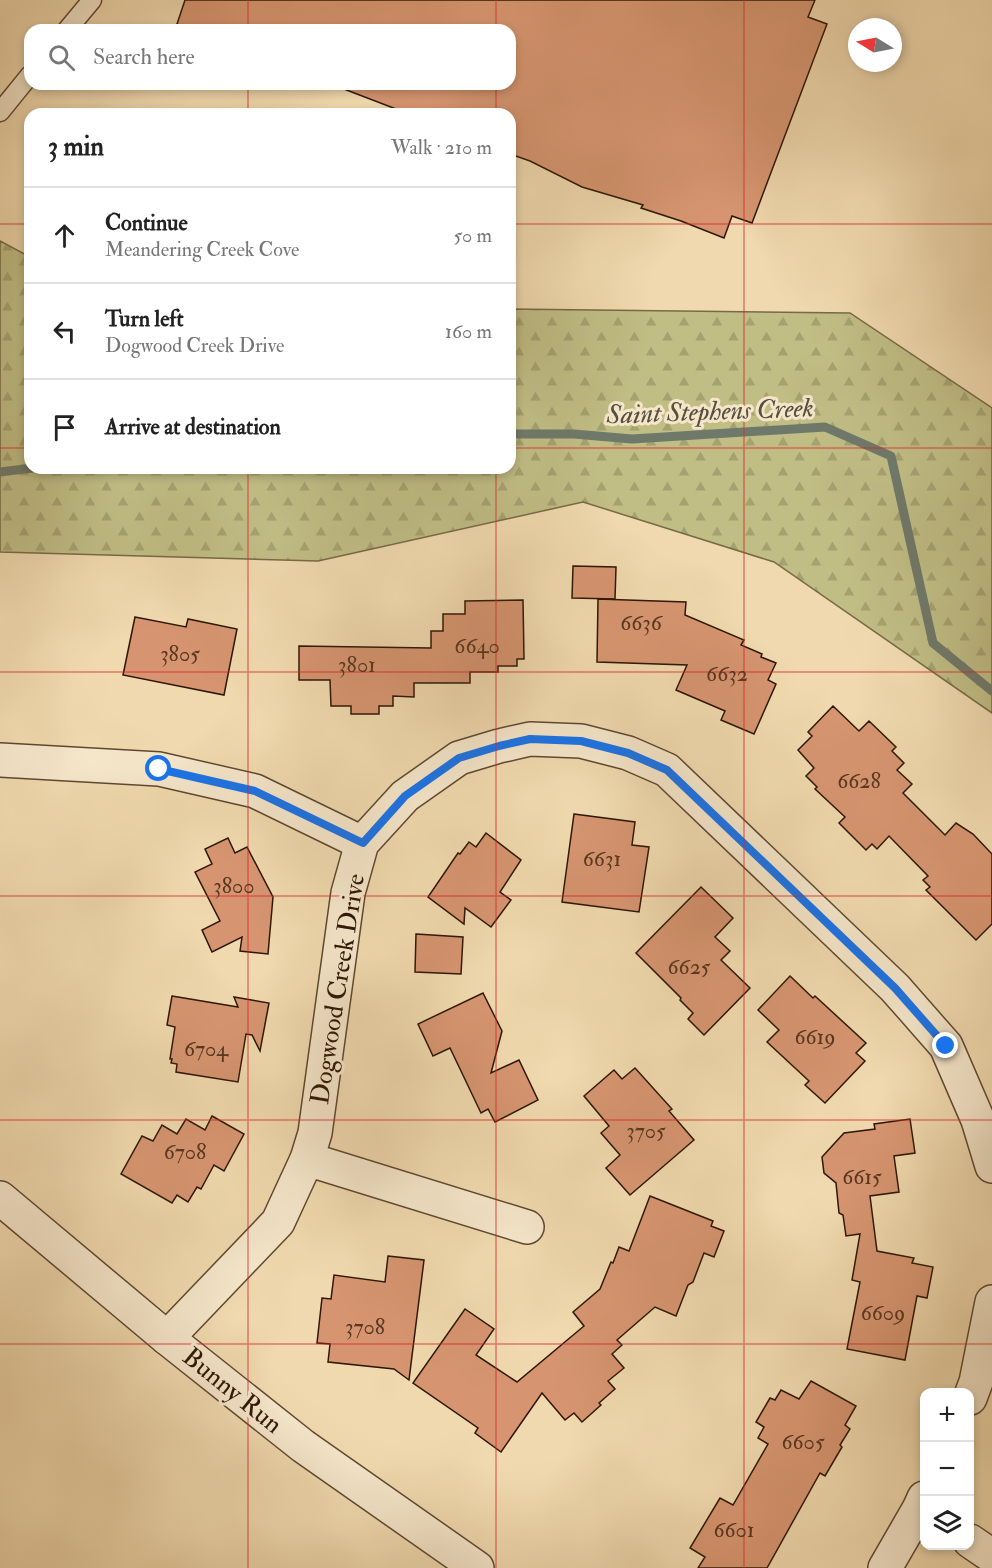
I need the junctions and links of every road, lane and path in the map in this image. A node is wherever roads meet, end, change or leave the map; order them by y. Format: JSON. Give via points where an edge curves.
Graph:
{"nodes":[{"id":1,"x":92,"y":0,"type":"edge"},
{"id":2,"x":72,"y":24,"type":"edge"},
{"id":3,"x":24,"y":82,"type":"edge"},
{"id":4,"x":0,"y":112,"type":"edge"},
{"id":5,"x":0,"y":760,"type":"edge"},
{"id":6,"x":363,"y":843,"type":"junction"},
{"id":7,"x":307,"y":1159,"type":"junction"},
{"id":8,"x":992,"y":1166,"type":"edge"},
{"id":9,"x":0,"y":1198,"type":"edge"},
{"id":10,"x":527,"y":1227,"type":"dead end"},
{"id":11,"x":992,"y":1302,"type":"edge"},
{"id":12,"x":167,"y":1338,"type":"junction"},
{"id":13,"x":973,"y":1388,"type":"edge"},
{"id":14,"x":920,"y":1512,"type":"edge"},
{"id":15,"x":974,"y":1544,"type":"edge"},
{"id":16,"x":992,"y":1556,"type":"edge"},
{"id":17,"x":477,"y":1568,"type":"edge"},
{"id":18,"x":885,"y":1568,"type":"edge"}],
"edges":[{"from":1,"to":2,"type":"lane"},
{"from":3,"to":4,"type":"lane"},
{"from":5,"to":6,"type":"street","via":[[159,769],[255,791]]},
{"from":6,"to":7,"type":"street","name":"Dogwood Creek Drive","via":[[348,893],[315,1133]]},
{"from":6,"to":8,"type":"street","name":"Dogwood Creek Drive","via":[[405,796],[459,758],[499,746],[530,739],[581,741],[628,753],[667,770],[895,988],[946,1046],[978,1120]]},
{"from":7,"to":10,"type":"street"},
{"from":7,"to":12,"type":"street","name":"Dogwood Creek Drive","via":[[278,1222]]},
{"from":9,"to":12,"type":"street","name":"Bunny Run"},
{"from":11,"to":13,"type":"street"},
{"from":12,"to":17,"type":"street","name":"Bunny Run","via":[[303,1446]]},
{"from":14,"to":18,"type":"street"},
{"from":15,"to":16,"type":"street"}]}
